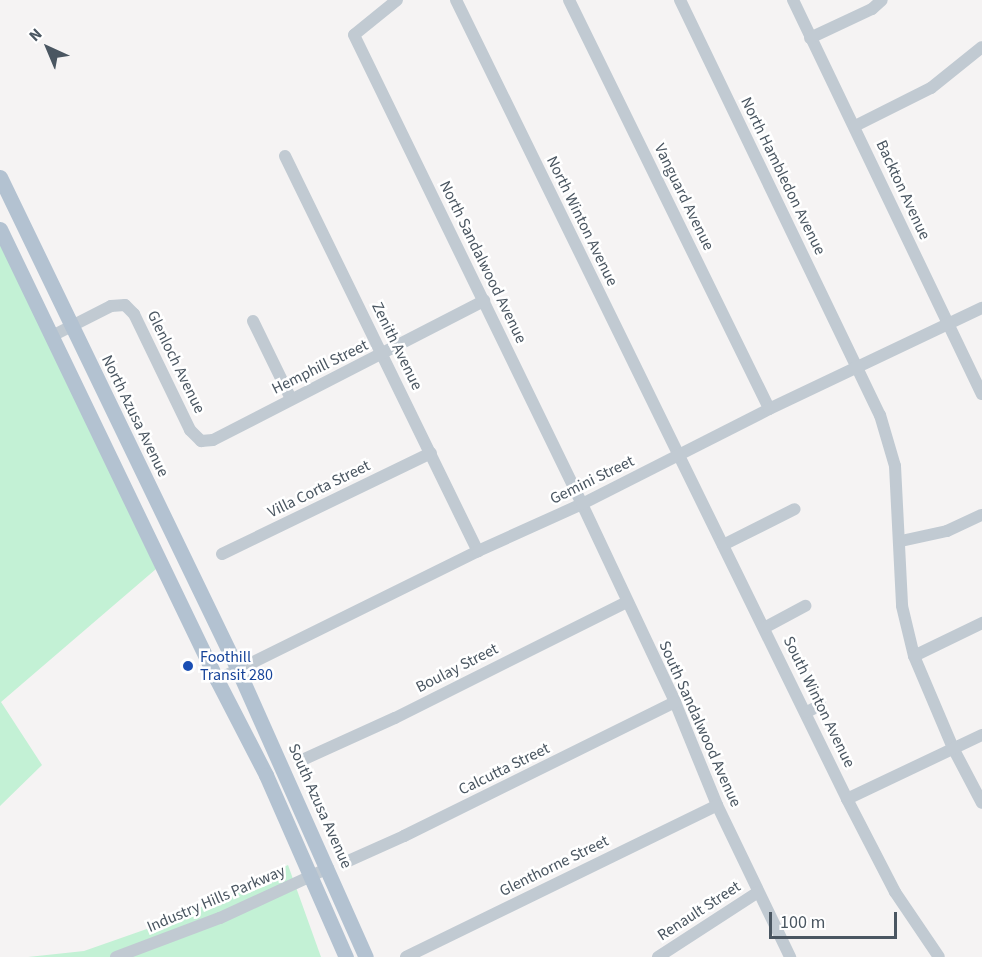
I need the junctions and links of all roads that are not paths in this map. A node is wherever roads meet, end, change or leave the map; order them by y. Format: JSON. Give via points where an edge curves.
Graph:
{"nodes":[{"id":1,"x":397,"y":0,"type":"edge"},
{"id":2,"x":456,"y":0,"type":"edge"},
{"id":3,"x":569,"y":0,"type":"edge"},
{"id":4,"x":680,"y":0,"type":"edge"},
{"id":5,"x":793,"y":0,"type":"edge"},
{"id":6,"x":882,"y":0,"type":"edge"},
{"id":7,"x":810,"y":38,"type":"junction"},
{"id":8,"x":982,"y":47,"type":"edge"},
{"id":9,"x":855,"y":126,"type":"junction"},
{"id":10,"x":285,"y":156,"type":"dead end"},
{"id":11,"x":0,"y":177,"type":"edge"},
{"id":12,"x":0,"y":229,"type":"edge"},
{"id":13,"x":484,"y":301,"type":"junction"},
{"id":14,"x":982,"y":308,"type":"edge"},
{"id":15,"x":253,"y":321,"type":"dead end"},
{"id":16,"x":948,"y":324,"type":"junction"},
{"id":17,"x":71,"y":327,"type":"junction"},
{"id":18,"x":52,"y":336,"type":"junction"},
{"id":19,"x":383,"y":355,"type":"junction"},
{"id":20,"x":857,"y":367,"type":"junction"},
{"id":21,"x":982,"y":394,"type":"edge"},
{"id":22,"x":291,"y":399,"type":"junction"},
{"id":23,"x":769,"y":409,"type":"junction"},
{"id":24,"x":201,"y":441,"type":"joint"},
{"id":25,"x":431,"y":453,"type":"junction"},
{"id":26,"x":679,"y":456,"type":"junction"},
{"id":27,"x":582,"y":504,"type":"junction"},
{"id":28,"x":795,"y":509,"type":"dead end"},
{"id":29,"x":982,"y":515,"type":"edge"},
{"id":30,"x":901,"y":541,"type":"junction"},
{"id":31,"x":723,"y":545,"type":"junction"},
{"id":32,"x":478,"y":551,"type":"junction"},
{"id":33,"x":222,"y":554,"type":"dead end"},
{"id":34,"x":167,"y":576,"type":"junction"},
{"id":35,"x":206,"y":602,"type":"junction"},
{"id":36,"x":627,"y":602,"type":"junction"},
{"id":37,"x":805,"y":606,"type":"dead end"},
{"id":38,"x":982,"y":624,"type":"edge"},
{"id":39,"x":764,"y":628,"type":"junction"},
{"id":40,"x":915,"y":656,"type":"junction"},
{"id":41,"x":238,"y":670,"type":"junction"},
{"id":42,"x":217,"y":680,"type":"junction"},
{"id":43,"x":675,"y":702,"type":"junction"},
{"id":44,"x":820,"y":705,"type":"dead end"},
{"id":45,"x":807,"y":712,"type":"junction"},
{"id":46,"x":982,"y":735,"type":"edge"},
{"id":47,"x":953,"y":748,"type":"junction"},
{"id":48,"x":300,"y":761,"type":"dead end"},
{"id":49,"x":847,"y":799,"type":"junction"},
{"id":50,"x":982,"y":803,"type":"edge"},
{"id":51,"x":717,"y":806,"type":"junction"},
{"id":52,"x":346,"y":862,"type":"dead end"},
{"id":53,"x":328,"y":868,"type":"junction"},
{"id":54,"x":309,"y":877,"type":"junction"},
{"id":55,"x":758,"y":892,"type":"junction"},
{"id":56,"x":116,"y":957,"type":"edge"},
{"id":57,"x":346,"y":957,"type":"edge"},
{"id":58,"x":366,"y":957,"type":"edge"},
{"id":59,"x":406,"y":957,"type":"edge"},
{"id":60,"x":658,"y":957,"type":"edge"},
{"id":61,"x":790,"y":957,"type":"edge"},
{"id":62,"x":939,"y":957,"type":"edge"}],
"edges":[{"from":1,"to":13,"type":"street","name":"North Sandalwood Avenue","via":[[354,35]]},
{"from":2,"to":26,"type":"street","name":"North Winton Avenue"},
{"from":3,"to":23,"type":"street","name":"Vanguard Avenue"},
{"from":4,"to":20,"type":"street","name":"North Hambledon Avenue"},
{"from":5,"to":7,"type":"street","name":"Backton Avenue"},
{"from":6,"to":7,"type":"street","via":[[872,9]]},
{"from":7,"to":9,"type":"street","name":"Backton Avenue"},
{"from":8,"to":9,"type":"street","via":[[931,88]]},
{"from":9,"to":16,"type":"street","name":"Backton Avenue"},
{"from":10,"to":19,"type":"street","name":"Zenith Avenue"},
{"from":11,"to":17,"type":"main road","name":"North Azusa Avenue"},
{"from":12,"to":18,"type":"main road"},
{"from":13,"to":19,"type":"street","name":"Hemphill Street"},
{"from":13,"to":27,"type":"street","name":"North Sandalwood Avenue"},
{"from":14,"to":16,"type":"street","name":"Gemini Street"},
{"from":15,"to":22,"type":"street"},
{"from":16,"to":20,"type":"street","name":"Gemini Street"},
{"from":16,"to":21,"type":"street","name":"Backton Avenue"},
{"from":17,"to":18,"type":"street","name":"Glenloch Avenue"},
{"from":17,"to":24,"type":"street","name":"Glenloch Avenue","via":[[111,306],[125,305],[135,314],[190,430]]},
{"from":17,"to":35,"type":"main road","name":"North Azusa Avenue"},
{"from":18,"to":34,"type":"main road"},
{"from":19,"to":22,"type":"street","name":"Hemphill Street"},
{"from":19,"to":25,"type":"street","name":"Zenith Avenue"},
{"from":20,"to":23,"type":"street","name":"Gemini Street"},
{"from":20,"to":30,"type":"street","name":"North Hambledon Avenue","via":[[880,415],[895,466]]},
{"from":22,"to":24,"type":"street","name":"Hemphill Street","via":[[213,440]]},
{"from":23,"to":26,"type":"street","name":"Gemini Street"},
{"from":25,"to":32,"type":"street","name":"Zenith Avenue"},
{"from":25,"to":33,"type":"street","name":"Villa Corta Street"},
{"from":26,"to":27,"type":"street","name":"Gemini Street"},
{"from":26,"to":31,"type":"street","name":"South Winton Avenue"},
{"from":27,"to":32,"type":"street","name":"Gemini Street"},
{"from":27,"to":36,"type":"street","name":"South Sandalwood Avenue"},
{"from":28,"to":31,"type":"street"},
{"from":29,"to":30,"type":"street","via":[[947,531]]},
{"from":30,"to":40,"type":"street","name":"North Hambledon Avenue","via":[[902,606]]},
{"from":31,"to":39,"type":"street","name":"South Winton Avenue"},
{"from":32,"to":41,"type":"street","name":"Gemini Street"},
{"from":34,"to":35,"type":"main road","via":[[183,580]]},
{"from":34,"to":42,"type":"main road"},
{"from":35,"to":41,"type":"main road","name":"North Azusa Avenue"},
{"from":36,"to":43,"type":"street","name":"South Sandalwood Avenue"},
{"from":36,"to":48,"type":"street","name":"Boulay Street"},
{"from":37,"to":39,"type":"street"},
{"from":38,"to":40,"type":"street"},
{"from":39,"to":45,"type":"street","name":"South Winton Avenue"},
{"from":40,"to":47,"type":"street","name":"North Hambledon Avenue"},
{"from":41,"to":42,"type":"street","name":"Gemini Street"},
{"from":41,"to":53,"type":"main road","name":"South Azusa Avenue"},
{"from":42,"to":54,"type":"main road","via":[[266,775]]},
{"from":43,"to":51,"type":"street","name":"South Sandalwood Avenue"},
{"from":43,"to":52,"type":"street","name":"Calcutta Street"},
{"from":44,"to":45,"type":"street"},
{"from":45,"to":49,"type":"street","name":"South Winton Avenue"},
{"from":46,"to":47,"type":"street"},
{"from":47,"to":49,"type":"street"},
{"from":47,"to":50,"type":"street","name":"North Hambledon Avenue"},
{"from":49,"to":62,"type":"street","name":"South Winton Avenue","via":[[895,892]]},
{"from":51,"to":55,"type":"street","name":"South Sandalwood Avenue"},
{"from":51,"to":59,"type":"street","name":"Glenthorne Street"},
{"from":53,"to":54,"type":"street","name":"Industry Hills Parkway"},
{"from":53,"to":58,"type":"main road","name":"South Azusa Avenue"},
{"from":54,"to":56,"type":"street","name":"Industry Hills Parkway","via":[[220,918]]},
{"from":54,"to":57,"type":"main road"},
{"from":55,"to":60,"type":"street","name":"Renault Street"},
{"from":55,"to":61,"type":"street","name":"South Sandalwood Avenue"}]}
